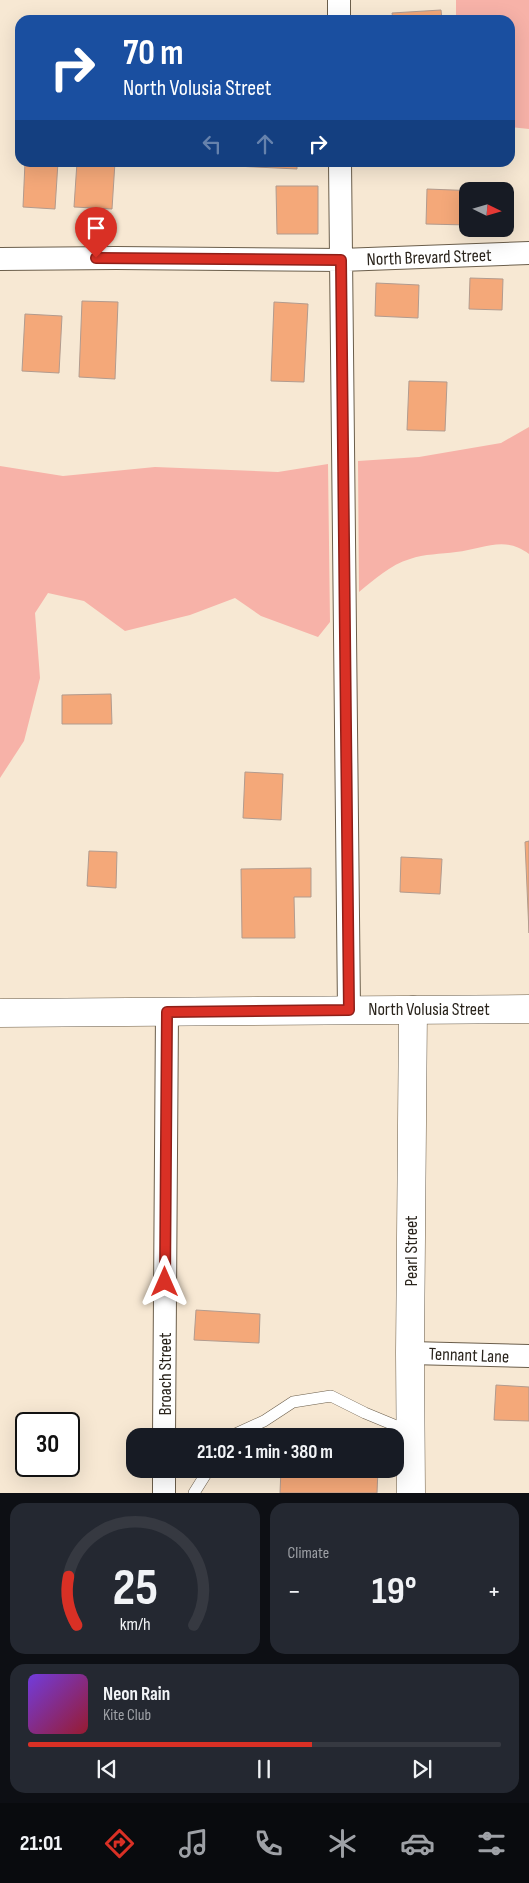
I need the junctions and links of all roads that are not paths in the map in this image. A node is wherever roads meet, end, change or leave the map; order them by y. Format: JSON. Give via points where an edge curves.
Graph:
{"nodes":[{"id":1,"x":338,"y":0,"type":"edge"},
{"id":2,"x":339,"y":15,"type":"edge"},
{"id":3,"x":340,"y":167,"type":"edge"},
{"id":4,"x":529,"y":253,"type":"edge"},
{"id":5,"x":0,"y":259,"type":"edge"},
{"id":6,"x":341,"y":260,"type":"junction"},
{"id":7,"x":529,"y":1009,"type":"edge"},
{"id":8,"x":349,"y":1010,"type":"junction"},
{"id":9,"x":413,"y":1010,"type":"junction"},
{"id":10,"x":167,"y":1012,"type":"junction"},
{"id":11,"x":0,"y":1013,"type":"edge"},
{"id":12,"x":410,"y":1353,"type":"junction"},
{"id":13,"x":529,"y":1356,"type":"edge"},
{"id":14,"x":164,"y":1428,"type":"edge"},
{"id":15,"x":249,"y":1428,"type":"edge"},
{"id":16,"x":401,"y":1428,"type":"edge"},
{"id":17,"x":404,"y":1429,"type":"edge"},
{"id":18,"x":411,"y":1432,"type":"junction"},
{"id":19,"x":164,"y":1478,"type":"edge"},
{"id":20,"x":203,"y":1478,"type":"edge"},
{"id":21,"x":164,"y":1493,"type":"edge"},
{"id":22,"x":194,"y":1493,"type":"edge"},
{"id":23,"x":411,"y":1493,"type":"edge"}],
"edges":[{"from":1,"to":2,"type":"street"},
{"from":3,"to":6,"type":"street"},
{"from":4,"to":6,"type":"street","name":"North Brevard Street"},
{"from":5,"to":6,"type":"street","name":"North Brevard Street"},
{"from":6,"to":8,"type":"street"},
{"from":7,"to":9,"type":"main road","name":"North Volusia Street"},
{"from":8,"to":9,"type":"main road","name":"North Volusia Street"},
{"from":8,"to":10,"type":"main road","name":"North Volusia Street"},
{"from":9,"to":12,"type":"main road","name":"Pearl Street"},
{"from":10,"to":11,"type":"main road","name":"North Volusia Street"},
{"from":10,"to":14,"type":"street","name":"Broach Street"},
{"from":12,"to":13,"type":"street","name":"Tennant Lane"},
{"from":12,"to":18,"type":"main road","name":"Pearl Street"},
{"from":15,"to":16,"type":"lane","via":[[293,1402],[331,1396]]},
{"from":17,"to":18,"type":"lane"},
{"from":18,"to":23,"type":"main road","name":"Pearl Street"},
{"from":19,"to":21,"type":"street"},
{"from":20,"to":22,"type":"lane"}]}
